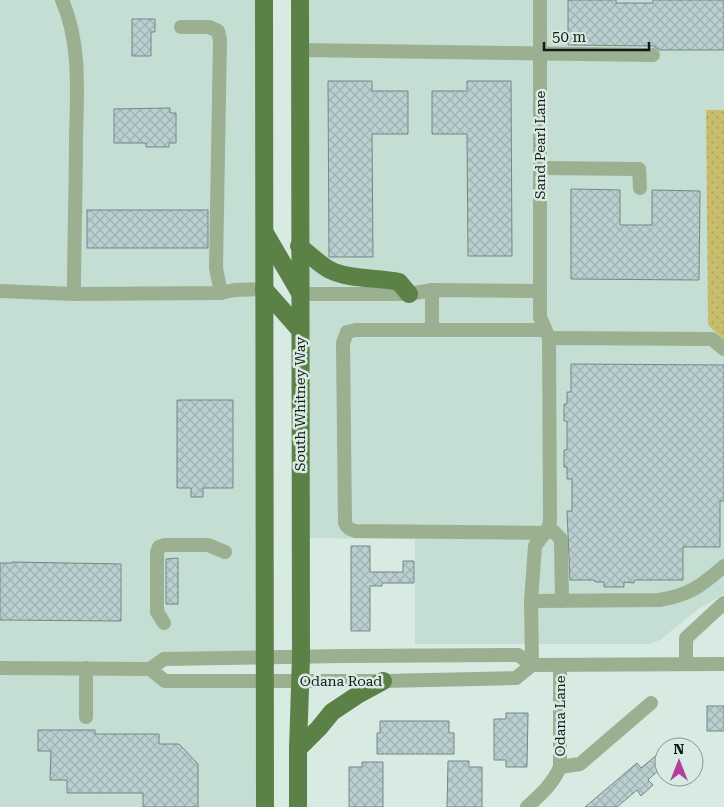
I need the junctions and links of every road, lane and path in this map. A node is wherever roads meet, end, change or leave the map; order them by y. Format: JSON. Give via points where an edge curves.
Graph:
{"nodes":[{"id":1,"x":62,"y":0,"type":"edge"},
{"id":2,"x":264,"y":0,"type":"edge"},
{"id":3,"x":300,"y":0,"type":"edge"},
{"id":4,"x":540,"y":0,"type":"edge"},
{"id":5,"x":181,"y":27,"type":"dead end"},
{"id":6,"x":300,"y":50,"type":"junction"},
{"id":7,"x":540,"y":53,"type":"junction"},
{"id":8,"x":653,"y":55,"type":"dead end"},
{"id":9,"x":540,"y":168,"type":"junction"},
{"id":10,"x":640,"y":188,"type":"dead end"},
{"id":11,"x":264,"y":232,"type":"junction"},
{"id":12,"x":299,"y":246,"type":"junction"},
{"id":13,"x":264,"y":289,"type":"junction"},
{"id":14,"x":432,"y":290,"type":"junction"},
{"id":15,"x":0,"y":291,"type":"edge"},
{"id":16,"x":540,"y":291,"type":"junction"},
{"id":17,"x":220,"y":293,"type":"junction"},
{"id":18,"x":74,"y":294,"type":"junction"},
{"id":19,"x":300,"y":294,"type":"junction"},
{"id":20,"x":409,"y":294,"type":"junction"},
{"id":21,"x":300,"y":330,"type":"junction"},
{"id":22,"x":432,"y":330,"type":"junction"},
{"id":23,"x":547,"y":334,"type":"junction"},
{"id":24,"x":724,"y":349,"type":"edge"},
{"id":25,"x":547,"y":530,"type":"junction"},
{"id":26,"x":225,"y":552,"type":"dead end"},
{"id":27,"x":724,"y":566,"type":"edge"},
{"id":28,"x":531,"y":601,"type":"junction"},
{"id":29,"x":562,"y":601,"type":"junction"},
{"id":30,"x":724,"y":603,"type":"edge"},
{"id":31,"x":164,"y":623,"type":"dead end"},
{"id":32,"x":265,"y":657,"type":"junction"},
{"id":33,"x":301,"y":657,"type":"junction"},
{"id":34,"x":686,"y":664,"type":"junction"},
{"id":35,"x":724,"y":664,"type":"edge"},
{"id":36,"x":532,"y":665,"type":"junction"},
{"id":37,"x":560,"y":665,"type":"junction"},
{"id":38,"x":0,"y":668,"type":"edge"},
{"id":39,"x":86,"y":668,"type":"junction"},
{"id":40,"x":150,"y":669,"type":"junction"},
{"id":41,"x":300,"y":681,"type":"junction"},
{"id":42,"x":383,"y":681,"type":"junction"},
{"id":43,"x":264,"y":682,"type":"junction"},
{"id":44,"x":651,"y":703,"type":"dead end"},
{"id":45,"x":86,"y":717,"type":"dead end"},
{"id":46,"x":298,"y":749,"type":"junction"},
{"id":47,"x":560,"y":767,"type":"junction"},
{"id":48,"x":265,"y":807,"type":"edge"},
{"id":49,"x":298,"y":807,"type":"edge"},
{"id":50,"x":526,"y":807,"type":"edge"}],
"edges":[{"from":1,"to":18,"type":"street","via":[[70,17],[77,79]]},
{"from":2,"to":11,"type":"main road"},
{"from":3,"to":6,"type":"main road","name":"South Whitney Way"},
{"from":4,"to":7,"type":"street","name":"Sand Pearl Lane"},
{"from":5,"to":17,"type":"street","via":[[209,27],[218,31],[220,40],[216,268]]},
{"from":6,"to":7,"type":"street"},
{"from":6,"to":12,"type":"main road","name":"South Whitney Way"},
{"from":7,"to":8,"type":"street"},
{"from":7,"to":9,"type":"street","name":"Sand Pearl Lane"},
{"from":9,"to":10,"type":"street","via":[[640,169]]},
{"from":9,"to":16,"type":"street","name":"Sand Pearl Lane"},
{"from":11,"to":13,"type":"main road"},
{"from":11,"to":19,"type":"main road"},
{"from":12,"to":19,"type":"main road","name":"South Whitney Way"},
{"from":12,"to":20,"type":"main road","via":[[332,271],[399,282]]},
{"from":13,"to":17,"type":"street"},
{"from":13,"to":21,"type":"main road"},
{"from":13,"to":32,"type":"main road"},
{"from":14,"to":16,"type":"street"},
{"from":14,"to":20,"type":"street"},
{"from":14,"to":22,"type":"street"},
{"from":15,"to":18,"type":"street"},
{"from":16,"to":23,"type":"street","name":"Sand Pearl Lane","via":[[540,317]]},
{"from":17,"to":18,"type":"street"},
{"from":19,"to":20,"type":"street"},
{"from":19,"to":21,"type":"main road","name":"South Whitney Way"},
{"from":21,"to":33,"type":"main road","name":"South Whitney Way"},
{"from":22,"to":23,"type":"street"},
{"from":22,"to":25,"type":"street","via":[[356,330],[344,336],[347,527],[356,531]]},
{"from":23,"to":24,"type":"street","via":[[712,339]]},
{"from":23,"to":25,"type":"street","name":"Sand Pearl Lane","via":[[551,486]]},
{"from":25,"to":28,"type":"street","via":[[535,546]]},
{"from":25,"to":29,"type":"street","via":[[561,539]]},
{"from":26,"to":31,"type":"street","via":[[208,545],[160,547],[157,552],[157,612]]},
{"from":27,"to":29,"type":"street","via":[[698,588],[676,598]]},
{"from":28,"to":29,"type":"street"},
{"from":28,"to":36,"type":"street"},
{"from":30,"to":34,"type":"street","via":[[686,638]]},
{"from":32,"to":33,"type":"street","name":"Odana Road"},
{"from":32,"to":40,"type":"street","name":"Odana Road","via":[[164,659]]},
{"from":32,"to":43,"type":"main road"},
{"from":33,"to":36,"type":"street","name":"Odana Road","via":[[518,655]]},
{"from":33,"to":41,"type":"main road","name":"South Whitney Way"},
{"from":34,"to":35,"type":"street","name":"Odana Road"},
{"from":34,"to":37,"type":"street","name":"Odana Road"},
{"from":36,"to":37,"type":"street","name":"Odana Road"},
{"from":36,"to":42,"type":"street","name":"Odana Road","via":[[516,678]]},
{"from":37,"to":47,"type":"street","name":"Odana Lane"},
{"from":38,"to":39,"type":"street","name":"Odana Road"},
{"from":39,"to":40,"type":"street","name":"Odana Road"},
{"from":39,"to":45,"type":"street"},
{"from":40,"to":43,"type":"street","name":"Odana Road","via":[[165,681]]},
{"from":41,"to":42,"type":"street","name":"Odana Road"},
{"from":41,"to":43,"type":"street","name":"Odana Road"},
{"from":41,"to":46,"type":"main road","name":"South Whitney Way"},
{"from":42,"to":46,"type":"main road","via":[[332,712]]},
{"from":43,"to":48,"type":"main road"},
{"from":44,"to":47,"type":"street","name":"Odana Lane","via":[[580,764]]},
{"from":46,"to":49,"type":"main road","name":"South Whitney Way"},
{"from":47,"to":50,"type":"street","name":"Odana Lane","via":[[548,788]]}]}
